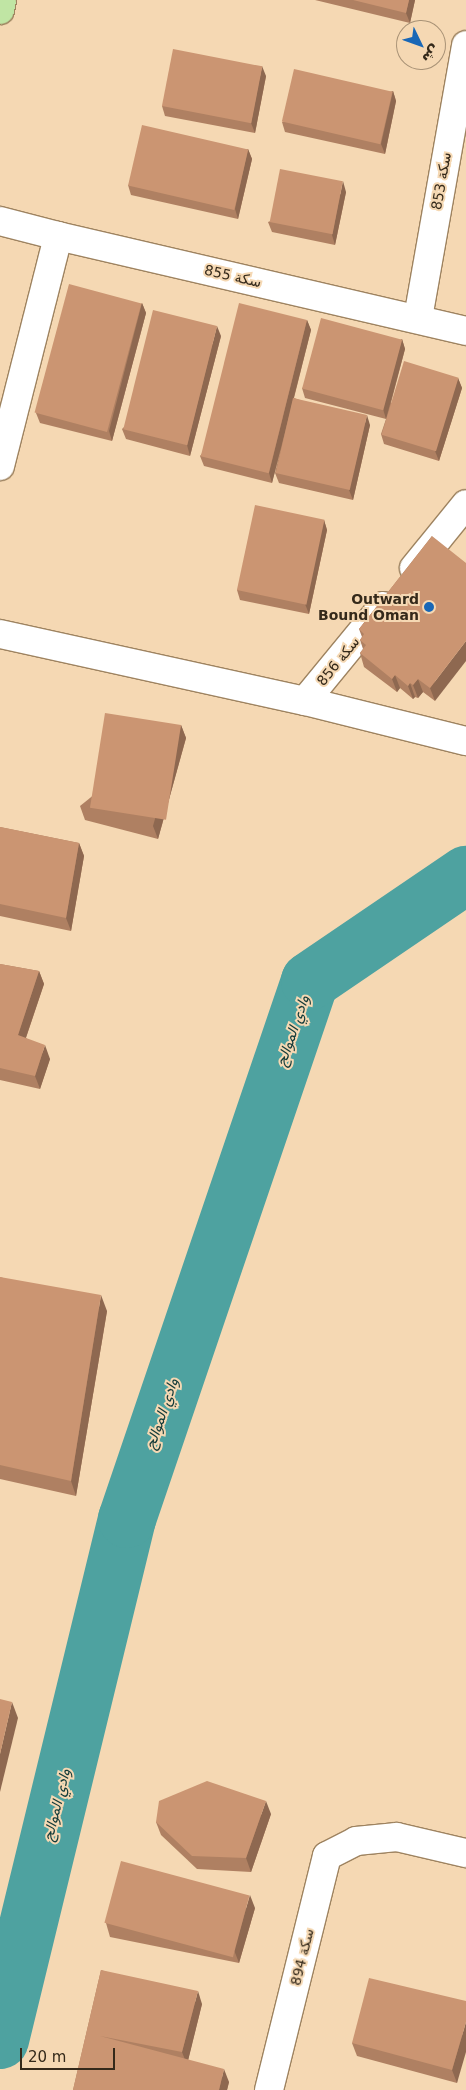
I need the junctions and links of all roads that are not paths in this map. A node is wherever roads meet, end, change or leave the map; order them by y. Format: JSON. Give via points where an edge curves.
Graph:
{"nodes":[{"id":1,"x":2,"y":0,"type":"edge"},
{"id":2,"x":0,"y":10,"type":"edge"},
{"id":3,"x":466,"y":44,"type":"edge"},
{"id":4,"x":0,"y":221,"type":"edge"},
{"id":5,"x":58,"y":236,"type":"junction"},
{"id":6,"x":418,"y":318,"type":"junction"},
{"id":7,"x":466,"y":331,"type":"edge"},
{"id":8,"x":0,"y":466,"type":"edge"},
{"id":9,"x":466,"y":504,"type":"edge"},
{"id":10,"x":0,"y":634,"type":"edge"},
{"id":11,"x":305,"y":701,"type":"junction"},
{"id":12,"x":466,"y":741,"type":"edge"},
{"id":13,"x":466,"y":1854,"type":"edge"},
{"id":14,"x":270,"y":2090,"type":"edge"}],
"edges":[{"from":1,"to":2,"type":"main road"},
{"from":3,"to":6,"type":"street","name":"سكة 853"},
{"from":4,"to":5,"type":"street","name":"سكة 855"},
{"from":5,"to":6,"type":"street","name":"سكة 855"},
{"from":5,"to":8,"type":"street"},
{"from":6,"to":7,"type":"street","name":"سكة 855"},
{"from":9,"to":11,"type":"street","name":"سكة 856"},
{"from":10,"to":11,"type":"street"},
{"from":11,"to":12,"type":"street"},
{"from":13,"to":14,"type":"street","name":"سكة 894","via":[[397,1837],[356,1841],[326,1856]]}]}
